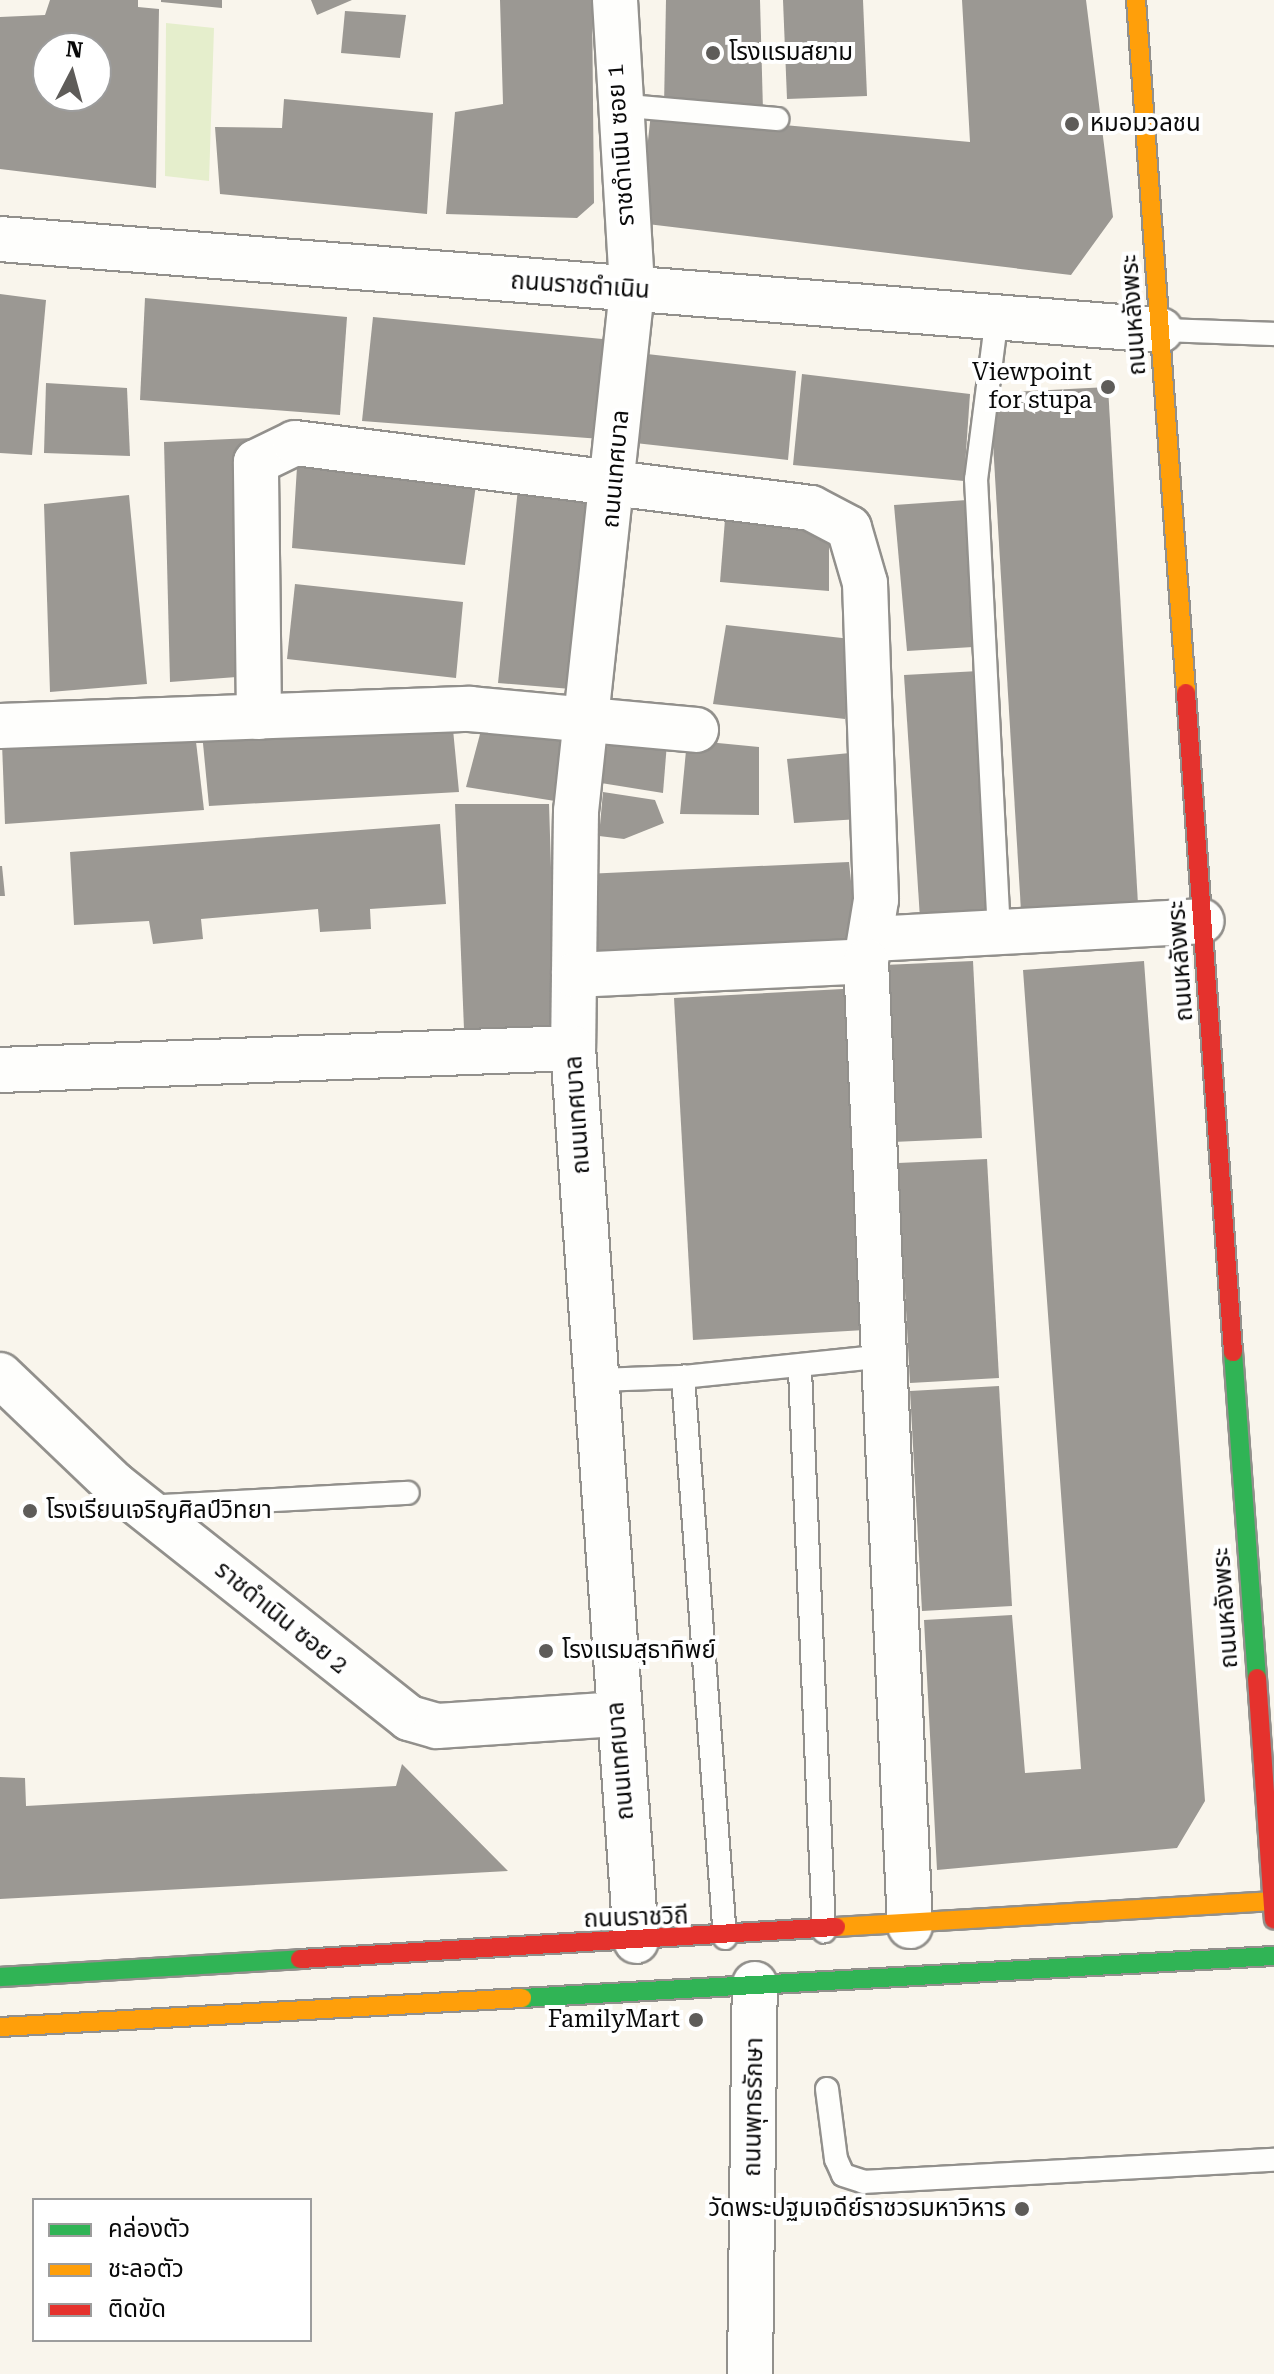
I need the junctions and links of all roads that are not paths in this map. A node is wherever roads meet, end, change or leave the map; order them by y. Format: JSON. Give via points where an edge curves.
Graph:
{"nodes":[{"id":1,"x":615,"y":0,"type":"edge"},
{"id":2,"x":1136,"y":0,"type":"edge"},
{"id":3,"x":616,"y":105,"type":"junction"},
{"id":4,"x":777,"y":119,"type":"dead end"},
{"id":5,"x":0,"y":239,"type":"edge"},
{"id":6,"x":632,"y":290,"type":"junction"},
{"id":7,"x":997,"y":316,"type":"junction"},
{"id":8,"x":1160,"y":330,"type":"junction"},
{"id":9,"x":1274,"y":334,"type":"edge"},
{"id":10,"x":615,"y":486,"type":"junction"},
{"id":11,"x":259,"y":717,"type":"junction"},
{"id":12,"x":588,"y":720,"type":"junction"},
{"id":13,"x":0,"y":726,"type":"edge"},
{"id":14,"x":696,"y":730,"type":"dead end"},
{"id":15,"x":1202,"y":921,"type":"junction"},
{"id":16,"x":999,"y":932,"type":"junction"},
{"id":17,"x":869,"y":950,"type":"junction"},
{"id":18,"x":574,"y":975,"type":"junction"},
{"id":19,"x":573,"y":1048,"type":"junction"},
{"id":20,"x":0,"y":1070,"type":"edge"},
{"id":21,"x":887,"y":1356,"type":"junction"},
{"id":22,"x":800,"y":1370,"type":"junction"},
{"id":23,"x":0,"y":1375,"type":"edge"},
{"id":24,"x":683,"y":1377,"type":"junction"},
{"id":25,"x":596,"y":1380,"type":"junction"},
{"id":26,"x":408,"y":1493,"type":"dead end"},
{"id":27,"x":141,"y":1507,"type":"junction"},
{"id":28,"x":617,"y":1714,"type":"junction"},
{"id":29,"x":1272,"y":1900,"type":"edge"},
{"id":30,"x":1274,"y":1919,"type":"edge"},
{"id":31,"x":910,"y":1926,"type":"junction"},
{"id":32,"x":824,"y":1931,"type":"junction"},
{"id":33,"x":725,"y":1938,"type":"junction"},
{"id":34,"x":636,"y":1941,"type":"junction"},
{"id":35,"x":1274,"y":1956,"type":"edge"},
{"id":36,"x":0,"y":1977,"type":"edge"},
{"id":37,"x":755,"y":1984,"type":"junction"},
{"id":38,"x":0,"y":2027,"type":"edge"},
{"id":39,"x":827,"y":2089,"type":"dead end"},
{"id":40,"x":1274,"y":2160,"type":"edge"},
{"id":41,"x":750,"y":2374,"type":"edge"}],
"edges":[{"from":1,"to":3,"type":"street","name":"ราชดำเนิน ซอย 1"},
{"from":2,"to":8,"type":"main road","name":"ถนนหลังพระ"},
{"from":3,"to":4,"type":"lane"},
{"from":3,"to":6,"type":"street","name":"ราชดำเนิน ซอย 1"},
{"from":5,"to":6,"type":"street","name":"ถนนราชดำเนิน"},
{"from":6,"to":7,"type":"street","name":"ถนนราชดำเนิน"},
{"from":6,"to":10,"type":"street","name":"ถนนเทศบาล"},
{"from":7,"to":8,"type":"street","name":"ถนนราชดำเนิน"},
{"from":7,"to":16,"type":"lane","via":[[975,465]]},
{"from":8,"to":9,"type":"lane"},
{"from":8,"to":15,"type":"main road","name":"ถนนหลังพระ"},
{"from":10,"to":11,"type":"street","via":[[295,443],[256,462]]},
{"from":10,"to":12,"type":"street","name":"ถนนเทศบาล"},
{"from":10,"to":17,"type":"street","via":[[811,508],[849,528],[865,583]]},
{"from":11,"to":12,"type":"street","via":[[470,709]]},
{"from":11,"to":13,"type":"street"},
{"from":12,"to":14,"type":"street"},
{"from":12,"to":18,"type":"street","name":"ถนนเทศบาล","via":[[576,811]]},
{"from":15,"to":16,"type":"street"},
{"from":15,"to":29,"type":"main road","name":"ถนนหลังพระ"},
{"from":16,"to":17,"type":"street"},
{"from":17,"to":18,"type":"street"},
{"from":17,"to":21,"type":"street"},
{"from":18,"to":19,"type":"street","name":"ถนนเทศบาล"},
{"from":19,"to":20,"type":"street"},
{"from":19,"to":25,"type":"street","name":"ถนนเทศบาล"},
{"from":21,"to":22,"type":"lane"},
{"from":21,"to":31,"type":"street"},
{"from":22,"to":24,"type":"lane"},
{"from":22,"to":32,"type":"lane"},
{"from":23,"to":27,"type":"street","name":"ราชดำเนิน ซอย 2"},
{"from":24,"to":25,"type":"lane"},
{"from":24,"to":33,"type":"lane"},
{"from":25,"to":28,"type":"street","name":"ถนนเทศบาล"},
{"from":26,"to":27,"type":"lane"},
{"from":27,"to":28,"type":"street","name":"ราชดำเนิน ซอย 2","via":[[409,1718],[437,1726]]},
{"from":28,"to":34,"type":"street","name":"ถนนเทศบาล"},
{"from":29,"to":30,"type":"main road","name":"ถนนหลังพระ"},
{"from":29,"to":31,"type":"main road","name":"ถนนราชวิถี"},
{"from":31,"to":32,"type":"main road","name":"ถนนราชวิถี"},
{"from":32,"to":33,"type":"main road","name":"ถนนราชวิถี"},
{"from":33,"to":34,"type":"main road","name":"ถนนราชวิถี"},
{"from":34,"to":36,"type":"main road","name":"ถนนราชวิถี"},
{"from":35,"to":37,"type":"main road"},
{"from":37,"to":38,"type":"main road"},
{"from":37,"to":41,"type":"street","name":"ถนนพุทธรักษา"},
{"from":39,"to":40,"type":"lane","via":[[836,2159],[843,2175],[864,2182]]}]}
